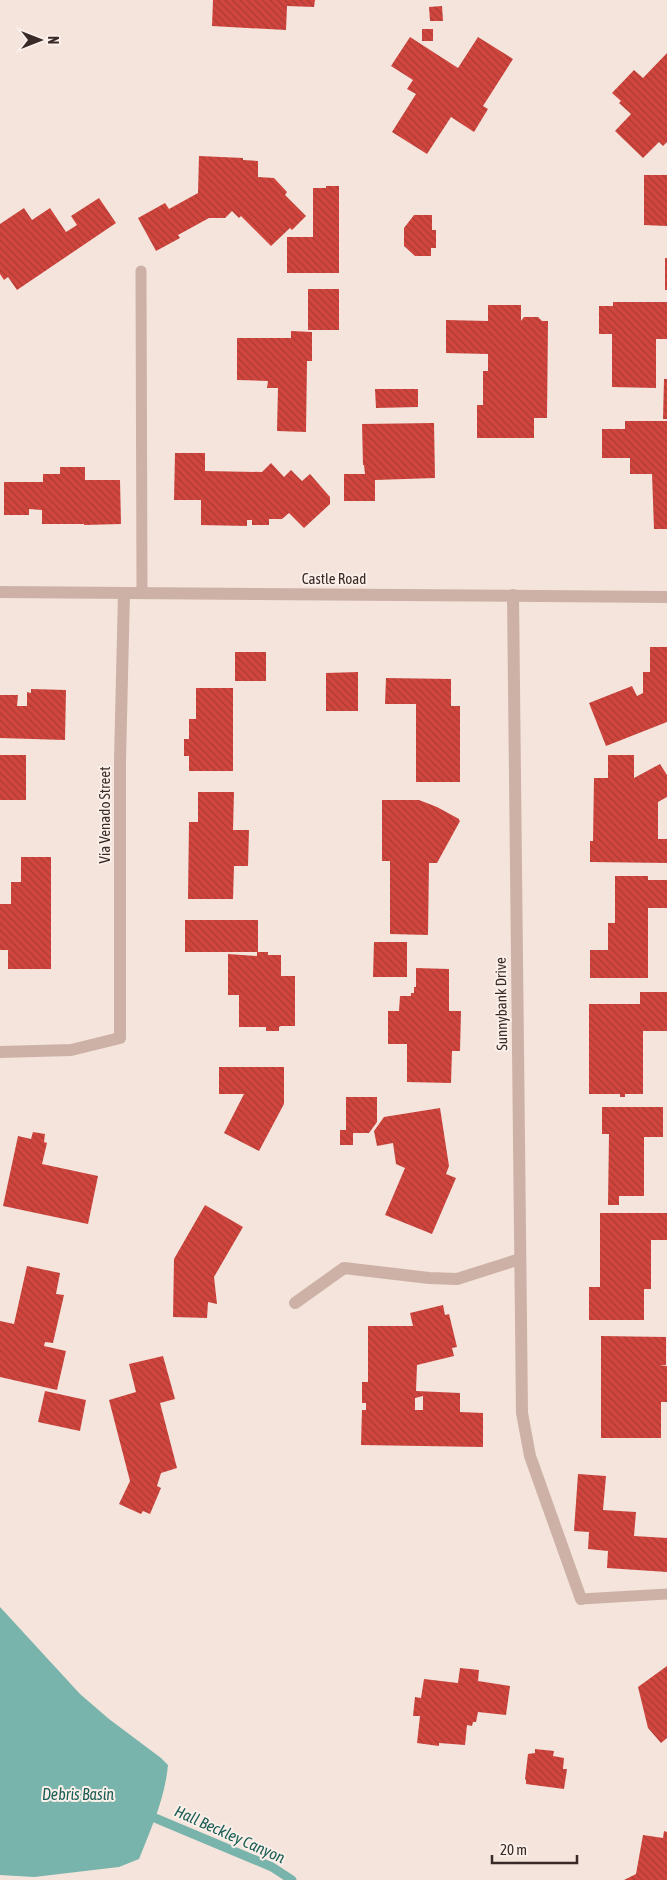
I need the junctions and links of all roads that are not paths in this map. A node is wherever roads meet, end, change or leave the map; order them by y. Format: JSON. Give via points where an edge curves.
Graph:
{"nodes":[{"id":1,"x":141,"y":271,"type":"dead end"},
{"id":2,"x":0,"y":592,"type":"edge"},
{"id":3,"x":124,"y":594,"type":"junction"},
{"id":4,"x":142,"y":594,"type":"junction"},
{"id":5,"x":513,"y":595,"type":"junction"},
{"id":6,"x":667,"y":597,"type":"edge"},
{"id":7,"x":0,"y":1052,"type":"edge"},
{"id":8,"x":520,"y":1259,"type":"junction"},
{"id":9,"x":294,"y":1303,"type":"dead end"},
{"id":10,"x":667,"y":1594,"type":"edge"},
{"id":11,"x":581,"y":1599,"type":"joint"}],
"edges":[{"from":1,"to":4,"type":"lane"},
{"from":2,"to":3,"type":"street","name":"Castle Road"},
{"from":3,"to":4,"type":"street","name":"Castle Road"},
{"from":3,"to":7,"type":"street","name":"Via Venado Street","via":[[120,760],[120,1038],[70,1050]]},
{"from":4,"to":5,"type":"street","name":"Castle Road"},
{"from":5,"to":6,"type":"street","name":"Castle Road"},
{"from":5,"to":8,"type":"street","name":"Sunnybank Drive"},
{"from":8,"to":9,"type":"street","via":[[457,1279],[344,1268]]},
{"from":8,"to":11,"type":"street","name":"Sunnybank Drive","via":[[522,1413],[530,1456]]},
{"from":10,"to":11,"type":"lane"}]}
